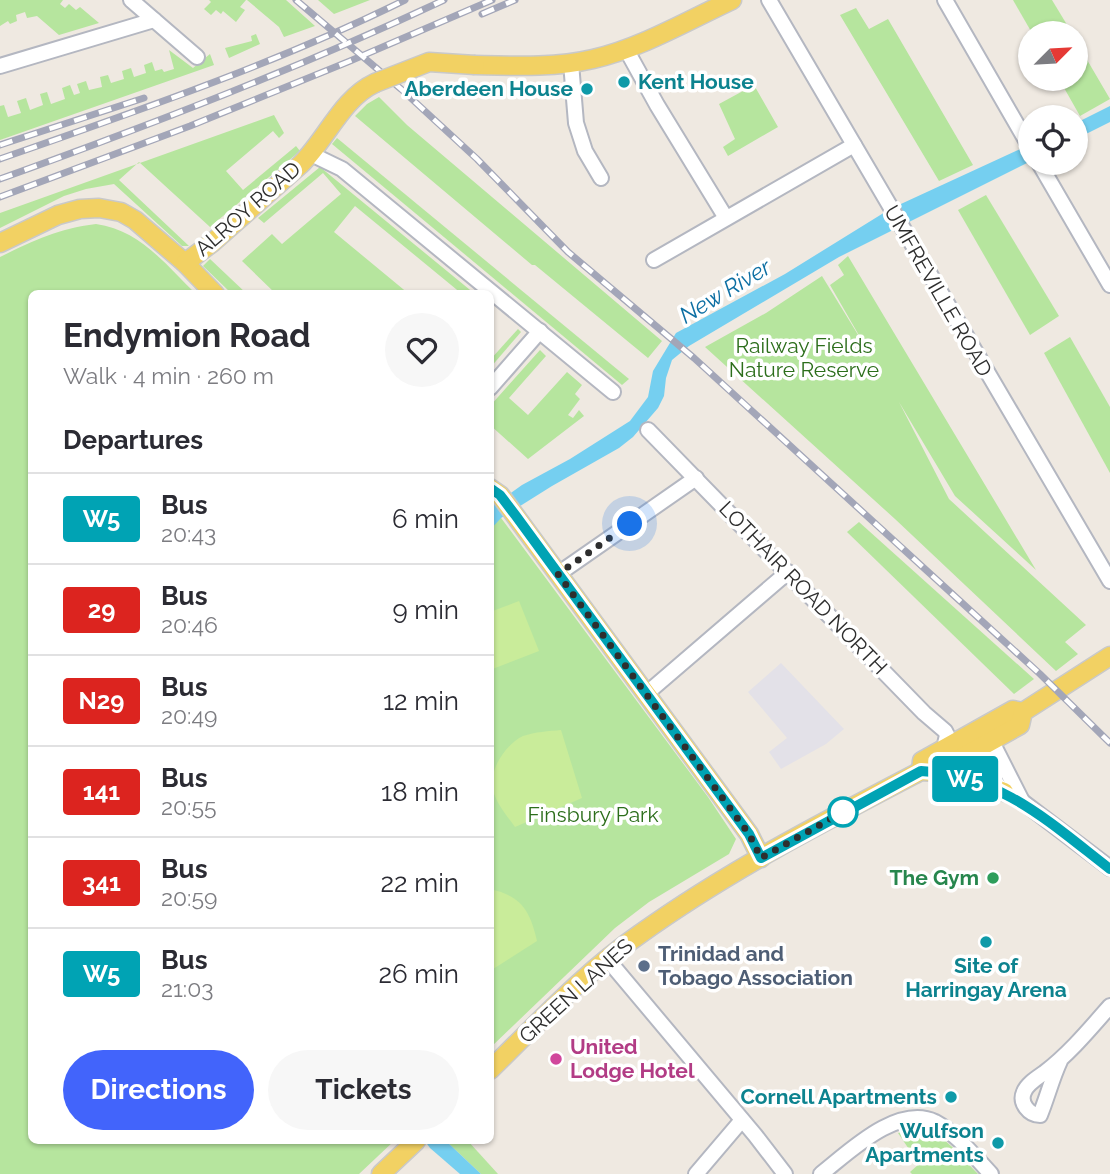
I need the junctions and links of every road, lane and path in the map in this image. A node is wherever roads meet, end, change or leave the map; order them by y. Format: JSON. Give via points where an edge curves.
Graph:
{"nodes":[{"id":1,"x":131,"y":0,"type":"edge"},
{"id":2,"x":732,"y":0,"type":"edge"},
{"id":3,"x":769,"y":0,"type":"edge"},
{"id":4,"x":945,"y":0,"type":"edge"},
{"id":5,"x":154,"y":20,"type":"junction"},
{"id":6,"x":626,"y":49,"type":"junction"},
{"id":7,"x":197,"y":57,"type":"dead end"},
{"id":8,"x":571,"y":63,"type":"junction"},
{"id":9,"x":0,"y":66,"type":"edge"},
{"id":10,"x":1018,"y":128,"type":"edge"},
{"id":11,"x":854,"y":145,"type":"junction"},
{"id":12,"x":311,"y":154,"type":"junction"},
{"id":13,"x":1046,"y":175,"type":"edge"},
{"id":14,"x":601,"y":178,"type":"dead end"},
{"id":15,"x":726,"y":218,"type":"junction"},
{"id":16,"x":0,"y":243,"type":"edge"},
{"id":17,"x":654,"y":260,"type":"dead end"},
{"id":18,"x":185,"y":263,"type":"junction"},
{"id":19,"x":1110,"y":285,"type":"edge"},
{"id":20,"x":211,"y":290,"type":"edge"},
{"id":21,"x":490,"y":290,"type":"edge"},
{"id":22,"x":494,"y":293,"type":"edge"},
{"id":23,"x":540,"y":331,"type":"junction"},
{"id":24,"x":494,"y":383,"type":"edge"},
{"id":25,"x":613,"y":392,"type":"dead end"},
{"id":26,"x":649,"y":430,"type":"dead end"},
{"id":27,"x":696,"y":478,"type":"junction"},
{"id":28,"x":496,"y":492,"type":"edge"},
{"id":29,"x":788,"y":572,"type":"junction"},
{"id":30,"x":558,"y":574,"type":"junction"},
{"id":31,"x":1110,"y":581,"type":"edge"},
{"id":32,"x":1110,"y":656,"type":"edge"},
{"id":33,"x":646,"y":694,"type":"junction"},
{"id":34,"x":980,"y":739,"type":"junction"},
{"id":35,"x":944,"y":749,"type":"junction"},
{"id":36,"x":928,"y":772,"type":"junction"},
{"id":37,"x":1004,"y":792,"type":"junction"},
{"id":38,"x":1023,"y":802,"type":"junction"},
{"id":39,"x":761,"y":858,"type":"junction"},
{"id":40,"x":1110,"y":869,"type":"edge"},
{"id":41,"x":608,"y":960,"type":"junction"},
{"id":42,"x":1110,"y":1006,"type":"edge"},
{"id":43,"x":1060,"y":1060,"type":"dead end"},
{"id":44,"x":494,"y":1066,"type":"edge"},
{"id":45,"x":742,"y":1120,"type":"junction"},
{"id":46,"x":413,"y":1144,"type":"edge"},
{"id":47,"x":381,"y":1174,"type":"edge"},
{"id":48,"x":695,"y":1174,"type":"edge"},
{"id":49,"x":785,"y":1174,"type":"edge"},
{"id":50,"x":821,"y":1174,"type":"edge"},
{"id":51,"x":991,"y":1174,"type":"edge"}],
"edges":[{"from":1,"to":5,"type":"street"},
{"from":2,"to":6,"type":"main road","name":"ALROY ROAD"},
{"from":3,"to":11,"type":"street","name":"UMFREVILLE ROAD"},
{"from":4,"to":10,"type":"street"},
{"from":5,"to":7,"type":"street"},
{"from":5,"to":9,"type":"street"},
{"from":6,"to":8,"type":"main road","name":"ALROY ROAD"},
{"from":6,"to":15,"type":"street"},
{"from":8,"to":12,"type":"main road","name":"ALROY ROAD","bridge":true,"via":[[516,66],[437,61],[420,65],[365,88],[349,101]]},
{"from":8,"to":14,"type":"street","via":[[576,123]]},
{"from":11,"to":15,"type":"street"},
{"from":11,"to":31,"type":"street","name":"UMFREVILLE ROAD"},
{"from":12,"to":18,"type":"main road","name":"ALROY ROAD"},
{"from":12,"to":21,"type":"street","via":[[342,169]]},
{"from":13,"to":19,"type":"street"},
{"from":15,"to":17,"type":"street"},
{"from":16,"to":18,"type":"main road","via":[[58,215],[99,208],[135,220]]},
{"from":18,"to":20,"type":"main road"},
{"from":22,"to":23,"type":"street"},
{"from":23,"to":24,"type":"street"},
{"from":23,"to":25,"type":"street"},
{"from":26,"to":27,"type":"street","name":"LOTHAIR ROAD NORTH"},
{"from":27,"to":29,"type":"street","name":"LOTHAIR ROAD NORTH"},
{"from":27,"to":30,"type":"street"},
{"from":28,"to":30,"type":"main road"},
{"from":29,"to":33,"type":"street"},
{"from":29,"to":35,"type":"street","name":"LOTHAIR ROAD NORTH","via":[[945,731]]},
{"from":30,"to":33,"type":"main road"},
{"from":32,"to":34,"type":"main road","name":"GREEN LANES","via":[[1023,712],[1013,710]]},
{"from":33,"to":39,"type":"main road","via":[[749,834]]},
{"from":34,"to":35,"type":"main road","name":"GREEN LANES"},
{"from":34,"to":36,"type":"main road","name":"GREEN LANES"},
{"from":34,"to":37,"type":"street","via":[[987,773]]},
{"from":34,"to":38,"type":"street"},
{"from":35,"to":36,"type":"main road","name":"GREEN LANES","via":[[922,761]]},
{"from":36,"to":37,"type":"main road"},
{"from":36,"to":39,"type":"main road","name":"GREEN LANES"},
{"from":37,"to":38,"type":"street"},
{"from":38,"to":40,"type":"street"},
{"from":39,"to":41,"type":"main road","name":"GREEN LANES","via":[[643,931]]},
{"from":41,"to":44,"type":"main road","name":"GREEN LANES"},
{"from":41,"to":45,"type":"street"},
{"from":42,"to":43,"type":"street"},
{"from":45,"to":48,"type":"street"},
{"from":45,"to":49,"type":"street"},
{"from":46,"to":47,"type":"main road"},
{"from":50,"to":51,"type":"street","via":[[882,1128],[919,1118],[949,1132]]}]}
